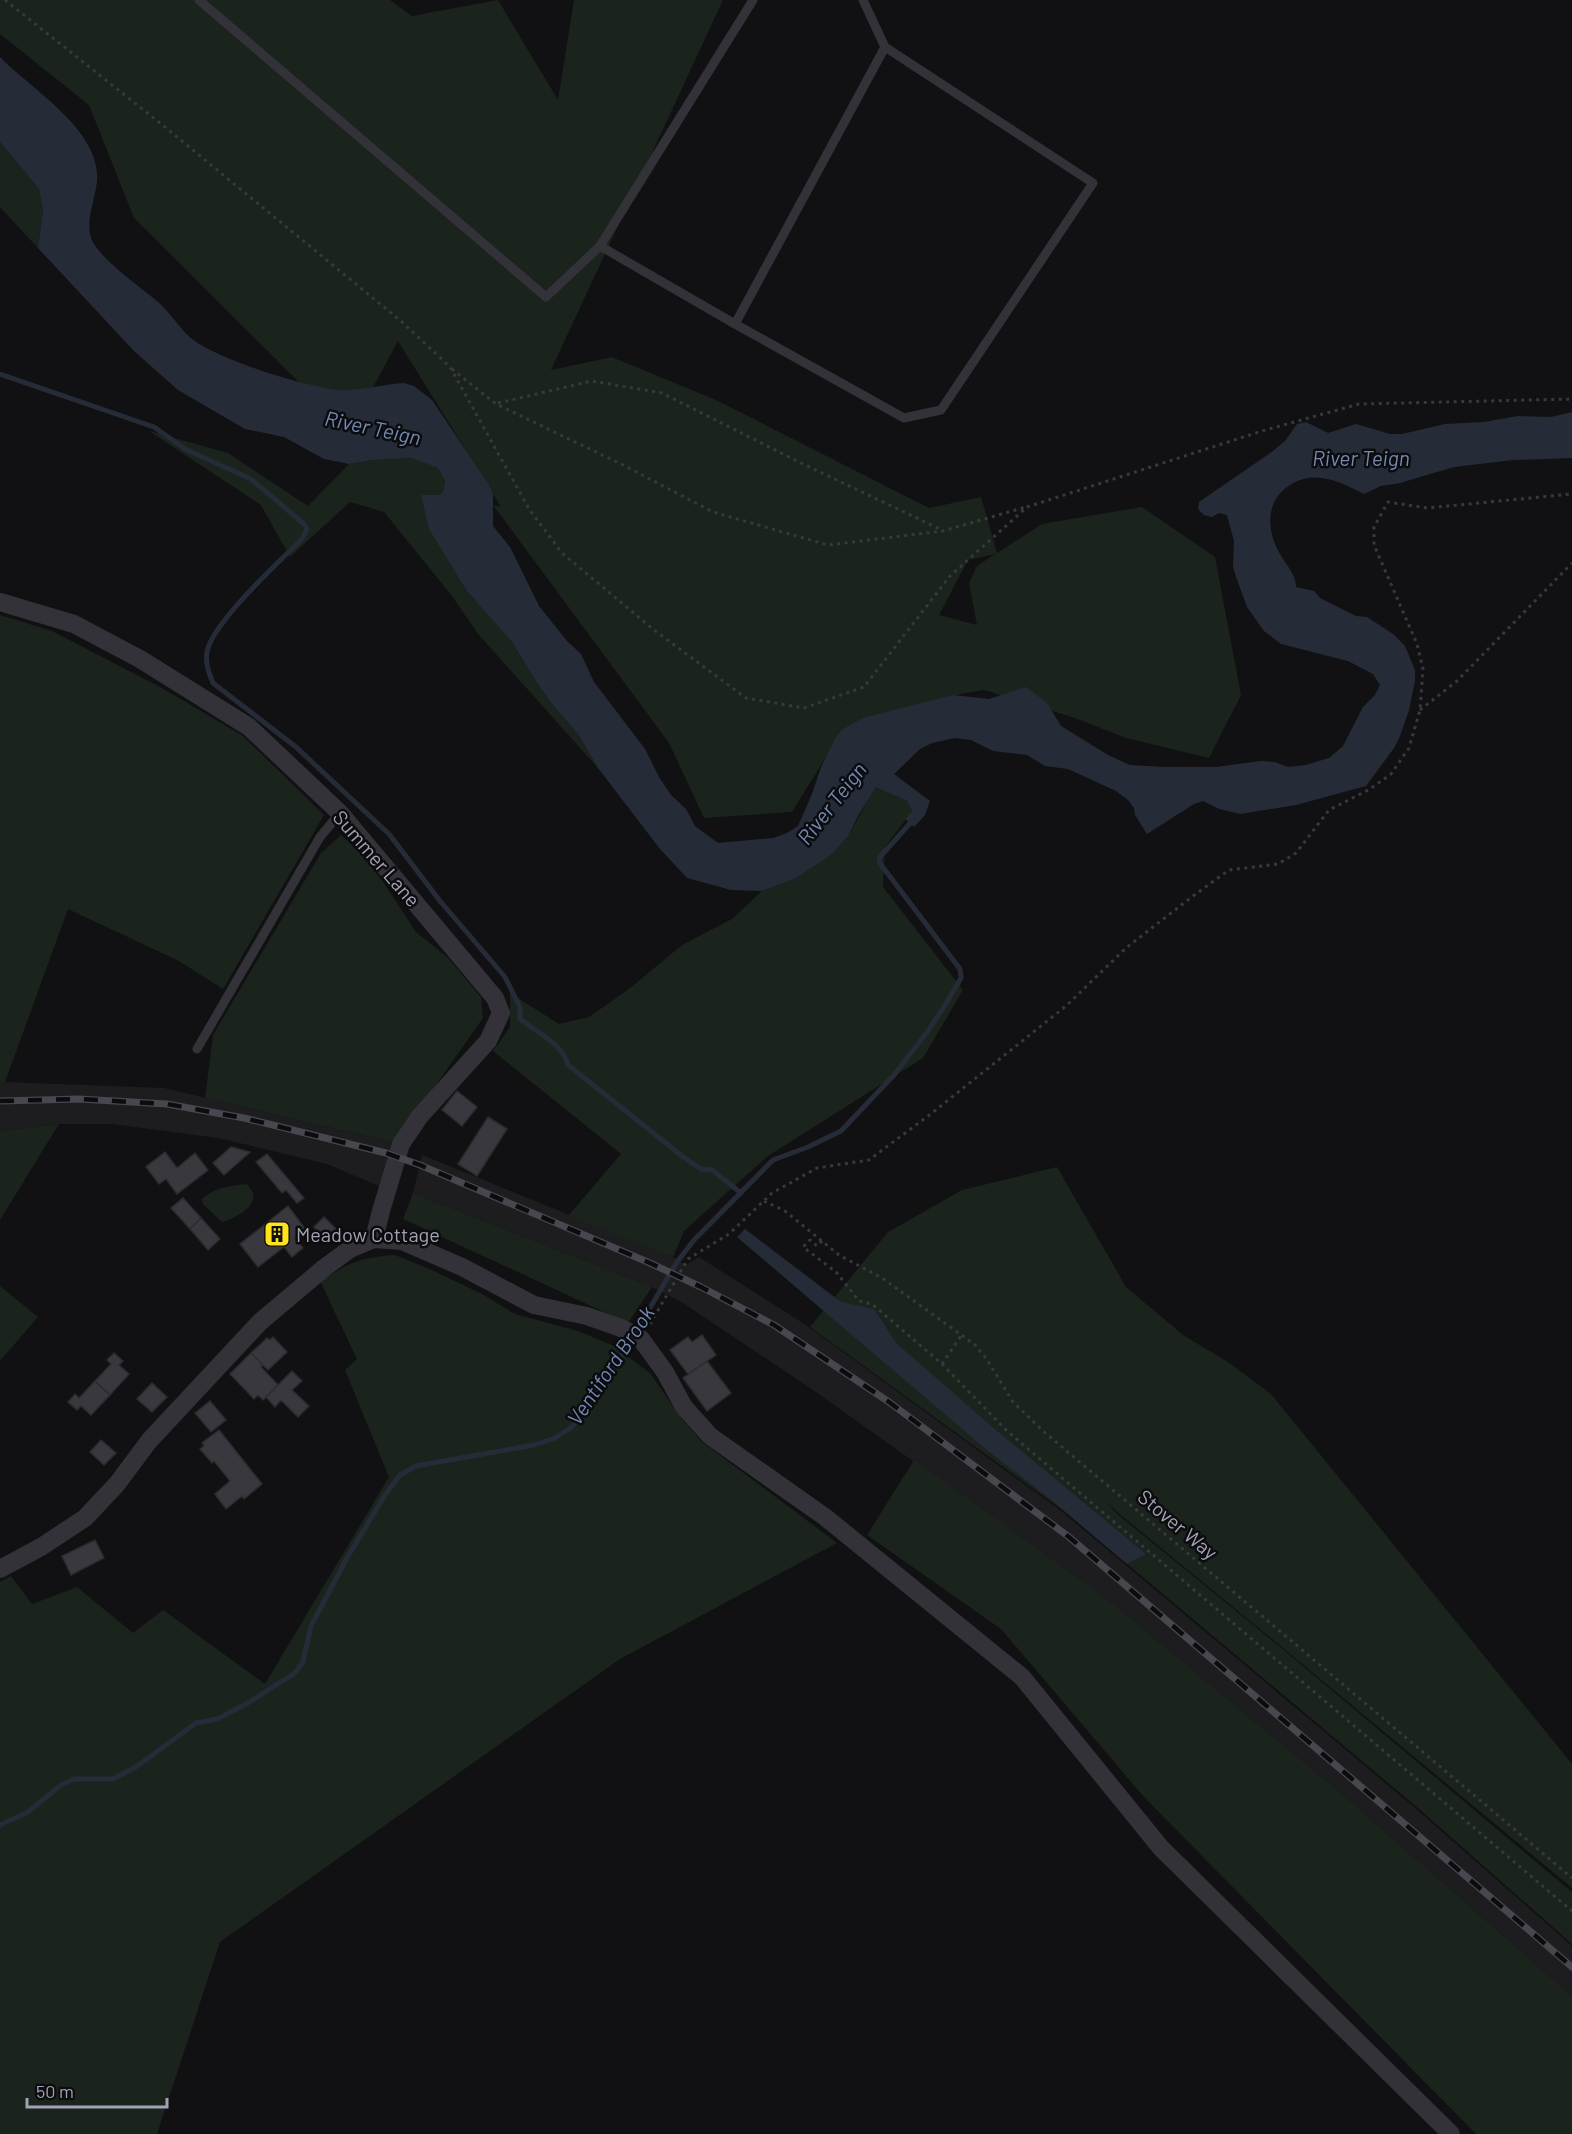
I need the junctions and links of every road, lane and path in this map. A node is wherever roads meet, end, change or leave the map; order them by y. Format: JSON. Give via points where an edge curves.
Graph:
{"nodes":[{"id":1,"x":5,"y":0,"type":"edge"},
{"id":2,"x":199,"y":0,"type":"edge"},
{"id":3,"x":753,"y":0,"type":"edge"},
{"id":4,"x":863,"y":0,"type":"edge"},
{"id":5,"x":885,"y":47,"type":"junction"},
{"id":6,"x":600,"y":246,"type":"junction"},
{"id":7,"x":735,"y":324,"type":"junction"},
{"id":8,"x":450,"y":367,"type":"junction"},
{"id":9,"x":1572,"y":399,"type":"edge"},
{"id":10,"x":496,"y":404,"type":"junction"},
{"id":11,"x":1572,"y":494,"type":"edge"},
{"id":12,"x":1028,"y":507,"type":"junction"},
{"id":13,"x":943,"y":531,"type":"junction"},
{"id":14,"x":1572,"y":564,"type":"edge"},
{"id":15,"x":0,"y":602,"type":"edge"},
{"id":16,"x":1420,"y":710,"type":"junction"},
{"id":17,"x":340,"y":813,"type":"junction"},
{"id":18,"x":198,"y":1049,"type":"dead end"},
{"id":19,"x":764,"y":1202,"type":"junction"},
{"id":20,"x":374,"y":1239,"type":"junction"},
{"id":21,"x":822,"y":1241,"type":"junction"},
{"id":22,"x":961,"y":1335,"type":"junction"},
{"id":23,"x":640,"y":1338,"type":"junction"},
{"id":24,"x":942,"y":1364,"type":"junction"},
{"id":25,"x":0,"y":1569,"type":"edge"},
{"id":26,"x":1572,"y":1878,"type":"edge"},
{"id":27,"x":1572,"y":1911,"type":"edge"},
{"id":28,"x":1451,"y":2134,"type":"edge"}],
"edges":[{"from":1,"to":8,"type":"path","via":[[384,307]]},
{"from":2,"to":6,"type":"lane","via":[[546,297]]},
{"from":3,"to":6,"type":"lane"},
{"from":4,"to":5,"type":"lane"},
{"from":5,"to":7,"type":"lane"},
{"from":5,"to":7,"type":"lane","via":[[1093,183],[941,410],[904,418]]},
{"from":6,"to":7,"type":"lane"},
{"from":8,"to":10,"type":"path"},
{"from":8,"to":12,"type":"path","via":[[529,509],[562,553],[654,630],[746,698],[804,708],[864,687],[950,576]]},
{"from":9,"to":12,"type":"path","via":[[1359,404],[1262,430]]},
{"from":10,"to":13,"type":"path","via":[[713,512],[828,545]]},
{"from":10,"to":13,"type":"path","via":[[592,381],[662,393]]},
{"from":11,"to":16,"type":"path","via":[[1427,508],[1388,502],[1374,527],[1374,546],[1417,644],[1422,669]]},
{"from":12,"to":13,"type":"path"},
{"from":14,"to":16,"type":"path","via":[[1457,681]]},
{"from":15,"to":17,"type":"street","name":"Summer Lane","via":[[74,624],[140,659],[249,727]]},
{"from":16,"to":19,"type":"path","via":[[1409,748],[1391,774],[1329,810],[1296,853],[1278,864],[1229,870],[1126,948],[1066,1006],[868,1160],[817,1168],[772,1193]]},
{"from":17,"to":18,"type":"lane","via":[[320,837]]},
{"from":17,"to":20,"type":"street","name":"Summer Lane","via":[[495,998],[501,1013],[488,1041],[420,1116],[401,1144]]},
{"from":19,"to":21,"type":"path","name":"Stover Way","via":[[785,1211]]},
{"from":19,"to":23,"type":"path","via":[[729,1234],[688,1259]]},
{"from":20,"to":23,"type":"street","via":[[402,1241],[534,1305],[587,1316]]},
{"from":20,"to":25,"type":"street","via":[[350,1249],[260,1322],[149,1441],[85,1518]]},
{"from":21,"to":22,"type":"path","name":"Stover Way"},
{"from":21,"to":24,"type":"path","via":[[817,1246],[810,1240],[803,1247],[836,1272],[859,1301],[872,1304]]},
{"from":22,"to":24,"type":"path"},
{"from":22,"to":26,"type":"path","name":"Stover Way","via":[[974,1344],[1013,1402],[1043,1431]]},
{"from":23,"to":28,"type":"street","via":[[684,1407],[710,1436],[825,1517],[1022,1677],[1161,1848]]},
{"from":24,"to":27,"type":"path","via":[[1006,1431]]}]}
